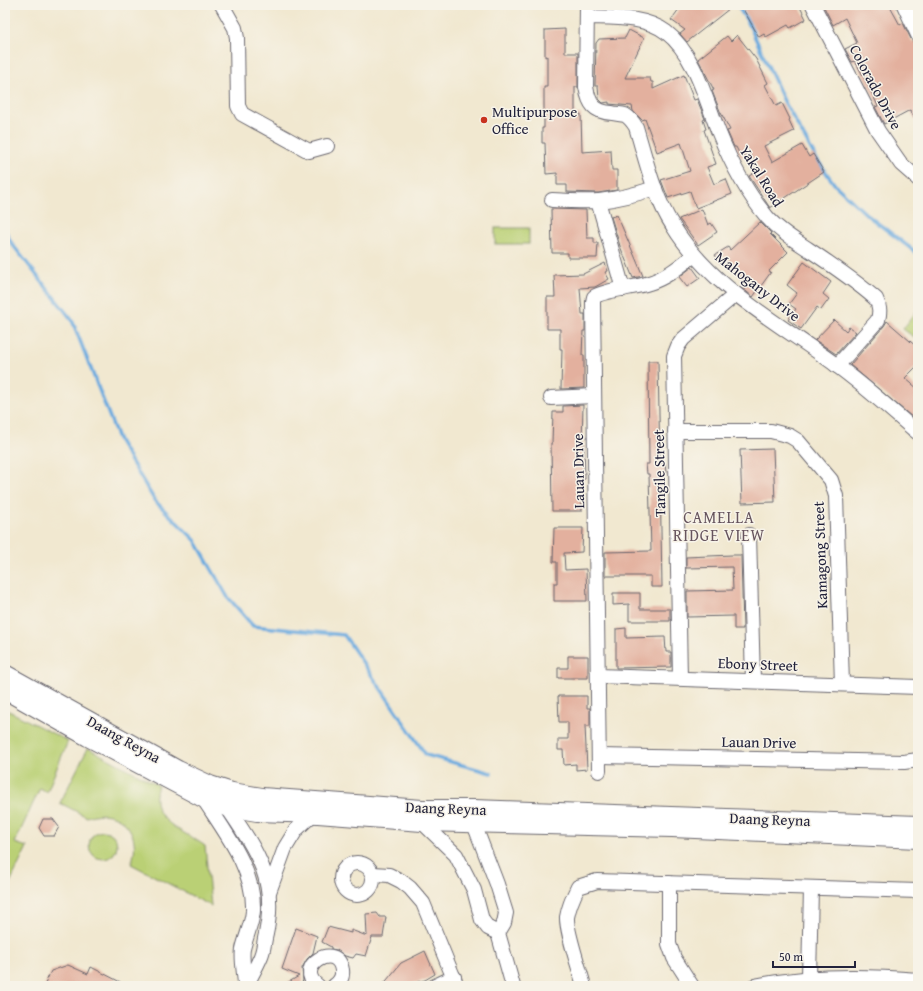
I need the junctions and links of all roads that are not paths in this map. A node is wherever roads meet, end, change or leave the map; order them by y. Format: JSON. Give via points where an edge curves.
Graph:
{"nodes":[{"id":1,"x":222,"y":5,"type":"edge"},
{"id":2,"x":813,"y":5,"type":"edge"},
{"id":3,"x":904,"y":5,"type":"edge"},
{"id":4,"x":587,"y":11,"type":"edge"},
{"id":5,"x":918,"y":34,"type":"edge"},
{"id":6,"x":327,"y":146,"type":"dead end"},
{"id":7,"x":918,"y":179,"type":"edge"},
{"id":8,"x":655,"y":188,"type":"junction"},
{"id":9,"x":552,"y":200,"type":"dead end"},
{"id":10,"x":598,"y":201,"type":"junction"},
{"id":11,"x":694,"y":255,"type":"junction"},
{"id":12,"x":623,"y":289,"type":"junction"},
{"id":13,"x":736,"y":294,"type":"junction"},
{"id":14,"x":837,"y":366,"type":"junction"},
{"id":15,"x":594,"y":396,"type":"junction"},
{"id":16,"x":551,"y":398,"type":"dead end"},
{"id":17,"x":676,"y":431,"type":"junction"},
{"id":18,"x":918,"y":433,"type":"edge"},
{"id":19,"x":749,"y":535,"type":"dead end"},
{"id":20,"x":5,"y":674,"type":"edge"},
{"id":21,"x":598,"y":676,"type":"junction"},
{"id":22,"x":680,"y":678,"type":"junction"},
{"id":23,"x":753,"y":681,"type":"junction"},
{"id":24,"x":842,"y":684,"type":"junction"},
{"id":25,"x":918,"y":687,"type":"edge"},
{"id":26,"x":5,"y":690,"type":"edge"},
{"id":27,"x":599,"y":756,"type":"junction"},
{"id":28,"x":918,"y":760,"type":"edge"},
{"id":29,"x":599,"y":771,"type":"dead end"},
{"id":30,"x":206,"y":791,"type":"junction"},
{"id":31,"x":230,"y":800,"type":"junction"},
{"id":32,"x":313,"y":814,"type":"junction"},
{"id":33,"x":422,"y":816,"type":"junction"},
{"id":34,"x":474,"y":817,"type":"junction"},
{"id":35,"x":918,"y":825,"type":"edge"},
{"id":36,"x":918,"y":839,"type":"edge"},
{"id":37,"x":373,"y":874,"type":"dead end"},
{"id":38,"x":669,"y":883,"type":"junction"},
{"id":39,"x":811,"y":888,"type":"junction"},
{"id":40,"x":918,"y":891,"type":"edge"},
{"id":41,"x":269,"y":893,"type":"junction"},
{"id":42,"x":498,"y":933,"type":"junction"},
{"id":43,"x":809,"y":978,"type":"junction"},
{"id":44,"x":918,"y":980,"type":"edge"},
{"id":45,"x":455,"y":981,"type":"edge"},
{"id":46,"x":830,"y":981,"type":"edge"},
{"id":47,"x":318,"y":986,"type":"edge"},
{"id":48,"x":336,"y":986,"type":"edge"},
{"id":49,"x":435,"y":986,"type":"edge"},
{"id":50,"x":513,"y":986,"type":"edge"},
{"id":51,"x":584,"y":986,"type":"edge"},
{"id":52,"x":692,"y":986,"type":"edge"},
{"id":53,"x":754,"y":986,"type":"edge"}],
"edges":[{"from":1,"to":6,"type":"street","via":[[235,28],[237,38],[238,106],[242,114],[309,151]]},
{"from":2,"to":7,"type":"street","name":"Colorado Drive","via":[[878,131],[901,164]]},
{"from":3,"to":5,"type":"street"},
{"from":4,"to":8,"type":"street","name":"Mahogany Drive","via":[[586,87],[591,104],[603,113],[625,115],[630,119],[636,127]]},
{"from":4,"to":14,"type":"street","name":"Yakal Road","via":[[638,20],[665,32],[675,41],[696,74],[736,170],[762,211],[782,232],[876,299],[880,313],[878,320]]},
{"from":8,"to":10,"type":"street","via":[[626,197]]},
{"from":8,"to":11,"type":"street","name":"Mahogany Drive","via":[[672,226]]},
{"from":9,"to":10,"type":"street"},
{"from":10,"to":12,"type":"street"},
{"from":11,"to":12,"type":"street","name":"Lauan Drive","via":[[664,277]]},
{"from":11,"to":13,"type":"street","name":"Mahogany Drive"},
{"from":12,"to":15,"type":"street","name":"Lauan Drive","via":[[594,297]]},
{"from":13,"to":14,"type":"street","name":"Mahogany Drive"},
{"from":13,"to":17,"type":"street","name":"Tangile Street","via":[[678,346],[674,356]]},
{"from":14,"to":18,"type":"street","name":"Mahogany Drive"},
{"from":15,"to":16,"type":"street"},
{"from":15,"to":21,"type":"street","name":"Lauan Drive"},
{"from":17,"to":22,"type":"street","name":"Tangile Street"},
{"from":17,"to":24,"type":"street","name":"Kamagong Street","via":[[781,433],[798,441],[831,480],[836,496]]},
{"from":19,"to":23,"type":"street"},
{"from":20,"to":30,"type":"main road","name":"Daang Reyna","via":[[178,770]]},
{"from":21,"to":22,"type":"street","name":"Ebony Street"},
{"from":21,"to":27,"type":"street","name":"Lauan Drive"},
{"from":22,"to":23,"type":"street","name":"Ebony Street"},
{"from":23,"to":24,"type":"street","name":"Ebony Street"},
{"from":24,"to":25,"type":"street","name":"Ebony Street"},
{"from":26,"to":30,"type":"main road","name":"Daang Reyna","via":[[95,741]]},
{"from":27,"to":28,"type":"street","name":"Lauan Drive","via":[[904,762]]},
{"from":27,"to":29,"type":"street","name":"Lauan Drive"},
{"from":30,"to":31,"type":"main road","name":"Daang Reyna"},
{"from":30,"to":41,"type":"street","via":[[238,854],[252,892],[253,911],[243,951],[245,986],[261,955],[267,928]]},
{"from":31,"to":32,"type":"main road","name":"Daang Reyna","via":[[257,812]]},
{"from":31,"to":33,"type":"main road","name":"Daang Reyna","via":[[262,797]]},
{"from":31,"to":41,"type":"street","via":[[265,875]]},
{"from":32,"to":33,"type":"main road","name":"Daang Reyna"},
{"from":32,"to":41,"type":"street","via":[[296,830],[285,848]]},
{"from":33,"to":34,"type":"main road","name":"Daang Reyna"},
{"from":33,"to":42,"type":"street","via":[[456,855],[474,890],[482,920],[488,928]]},
{"from":34,"to":35,"type":"main road","name":"Daang Reyna"},
{"from":34,"to":36,"type":"main road","name":"Daang Reyna"},
{"from":34,"to":42,"type":"street","via":[[506,913]]},
{"from":37,"to":45,"type":"street","via":[[390,875],[401,880],[423,903]]},
{"from":38,"to":39,"type":"street"},
{"from":38,"to":51,"type":"street","via":[[597,881],[578,888],[570,903],[567,918]]},
{"from":38,"to":52,"type":"street","via":[[669,944],[674,958]]},
{"from":39,"to":40,"type":"street"},
{"from":39,"to":43,"type":"street"},
{"from":42,"to":50,"type":"street"},
{"from":43,"to":46,"type":"street"},
{"from":43,"to":53,"type":"street"},
{"from":44,"to":46,"type":"street","via":[[882,977]]},
{"from":45,"to":49,"type":"street"},
{"from":47,"to":48,"type":"street","via":[[312,980],[311,968],[314,962],[326,956],[338,962],[341,967],[342,974]]}]}
